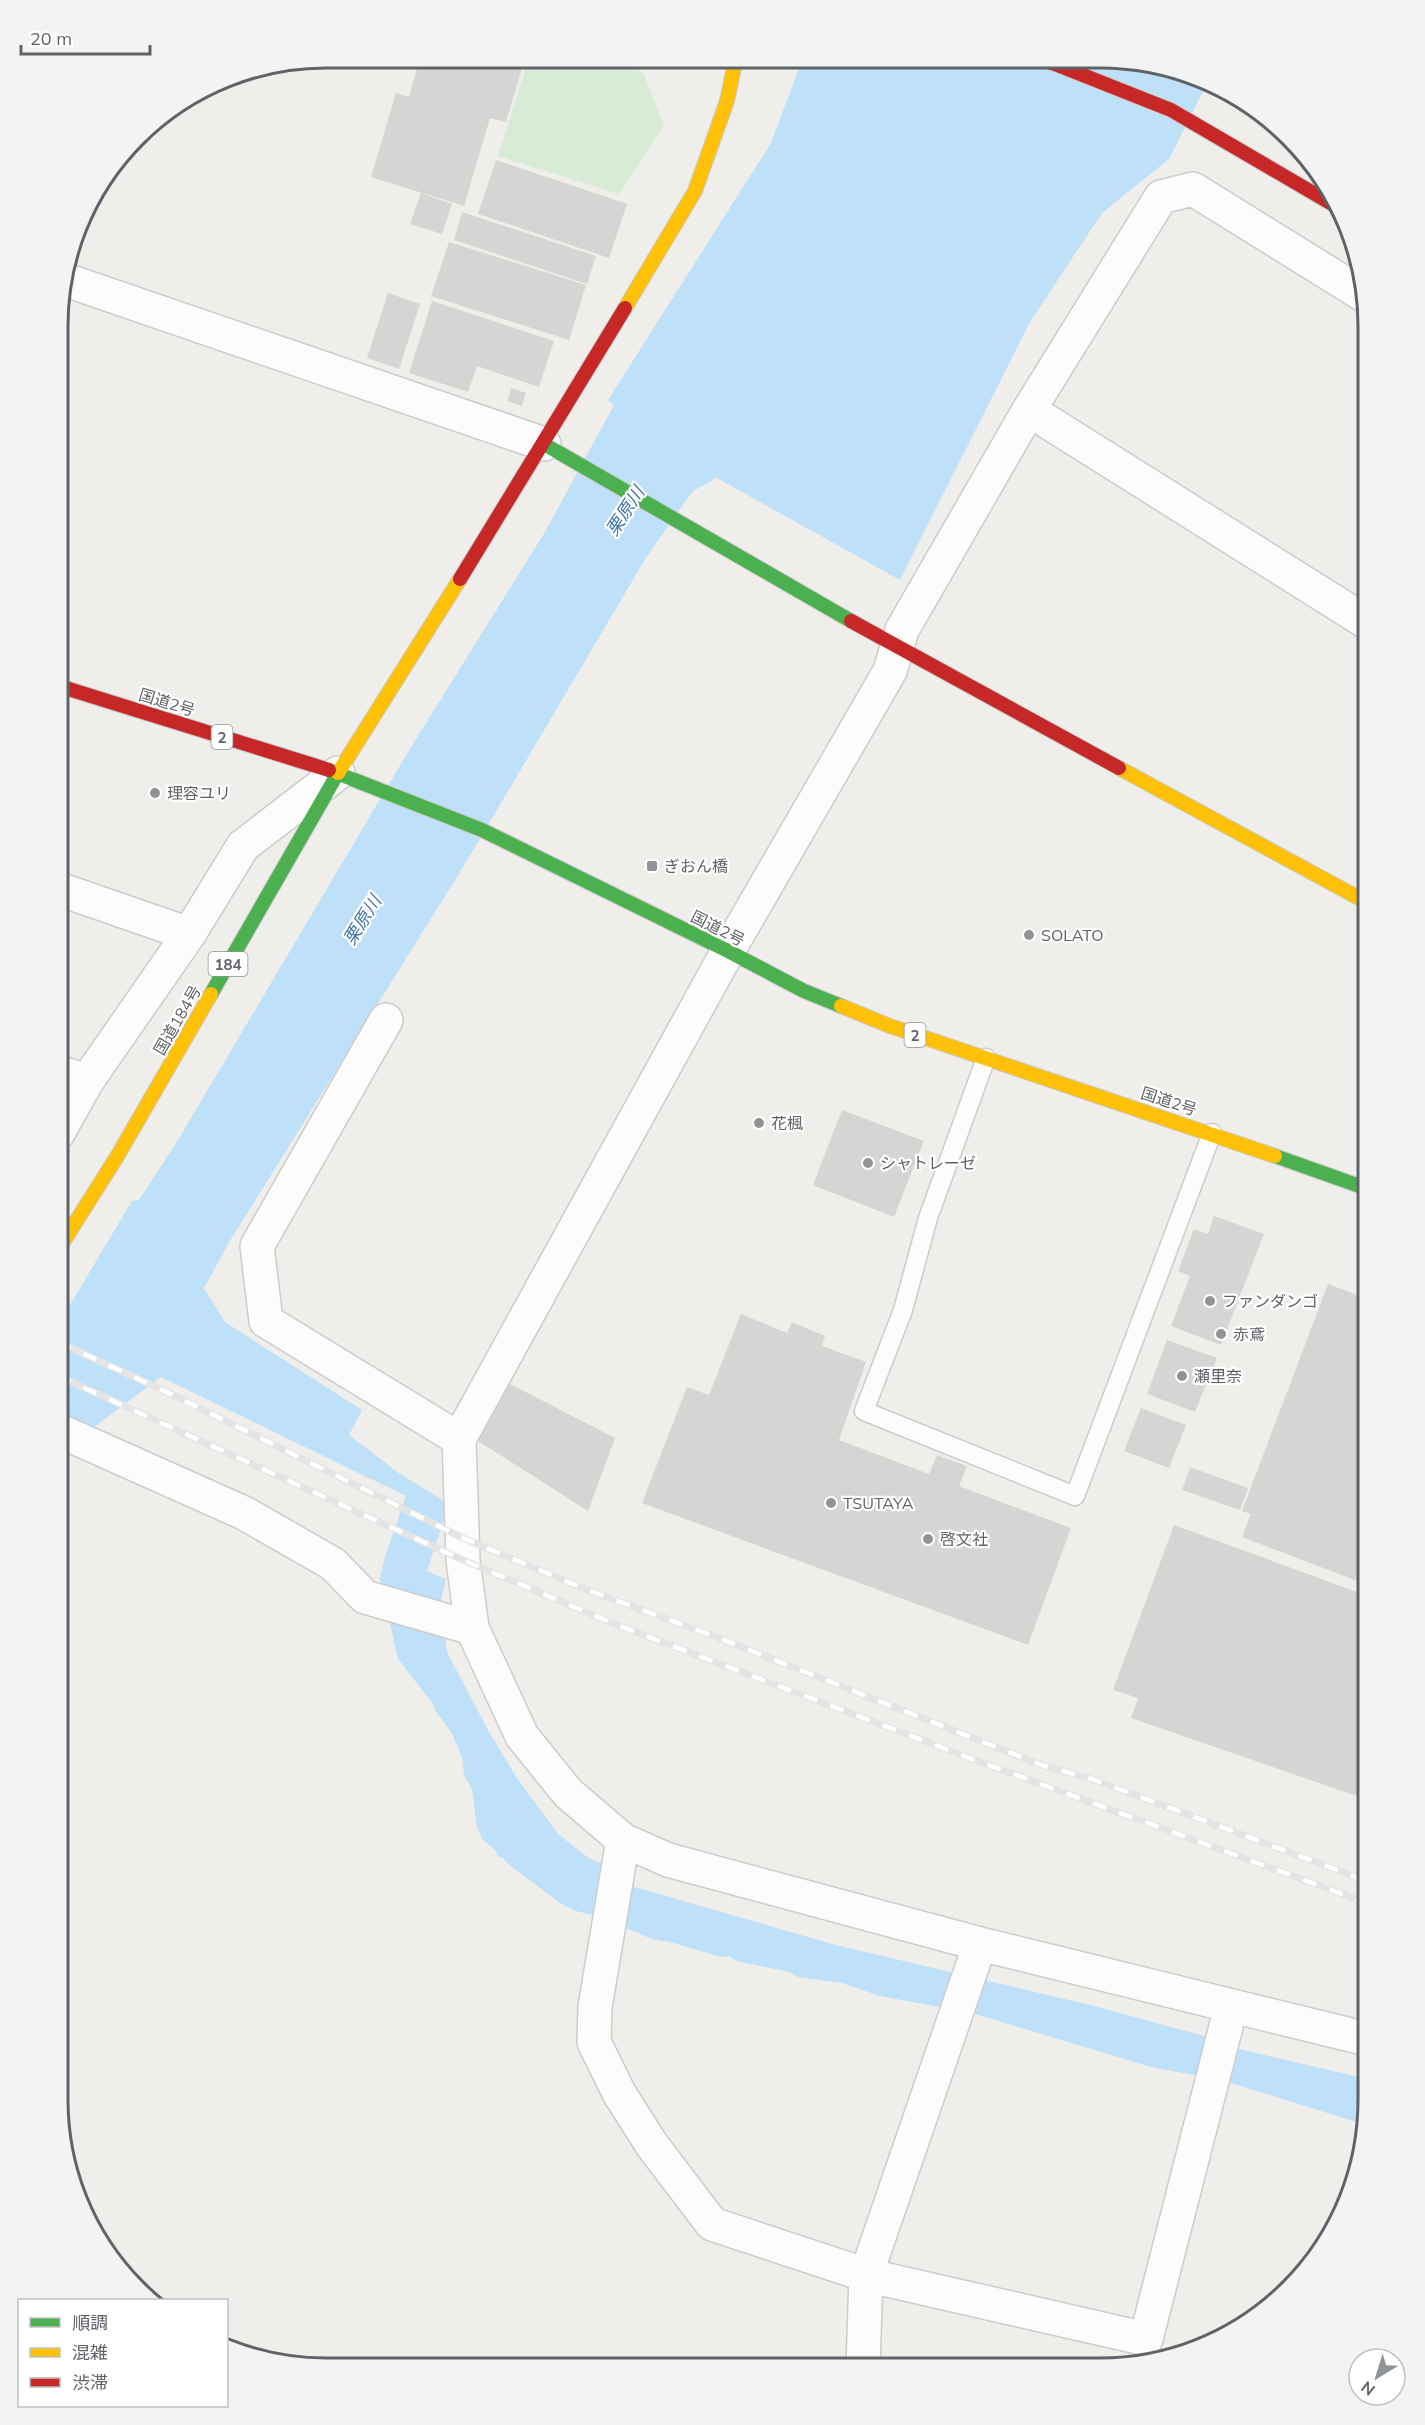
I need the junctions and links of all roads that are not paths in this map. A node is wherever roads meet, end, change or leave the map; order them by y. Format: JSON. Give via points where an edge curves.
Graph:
{"nodes":[{"id":1,"x":734,"y":68,"type":"edge"},
{"id":2,"x":1065,"y":68,"type":"edge"},
{"id":3,"x":1325,"y":200,"type":"edge"},
{"id":4,"x":71,"y":282,"type":"edge"},
{"id":5,"x":1355,"y":289,"type":"edge"},
{"id":6,"x":1029,"y":410,"type":"junction"},
{"id":7,"x":544,"y":444,"type":"junction"},
{"id":8,"x":1358,"y":617,"type":"edge"},
{"id":9,"x":897,"y":648,"type":"junction"},
{"id":10,"x":68,"y":689,"type":"edge"},
{"id":11,"x":338,"y":773,"type":"junction"},
{"id":12,"x":68,"y":892,"type":"edge"},
{"id":13,"x":1358,"y":898,"type":"edge"},
{"id":14,"x":189,"y":934,"type":"junction"},
{"id":15,"x":728,"y":951,"type":"junction"},
{"id":16,"x":386,"y":1020,"type":"dead end"},
{"id":17,"x":986,"y":1058,"type":"junction"},
{"id":18,"x":73,"y":1077,"type":"edge"},
{"id":19,"x":68,"y":1096,"type":"edge"},
{"id":20,"x":1212,"y":1133,"type":"junction"},
{"id":21,"x":1358,"y":1185,"type":"edge"},
{"id":22,"x":68,"y":1234,"type":"edge"},
{"id":23,"x":68,"y":1435,"type":"edge"},
{"id":24,"x":459,"y":1439,"type":"junction"},
{"id":25,"x":459,"y":1624,"type":"junction"},
{"id":26,"x":621,"y":1853,"type":"junction"},
{"id":27,"x":975,"y":1957,"type":"junction"},
{"id":28,"x":1227,"y":2021,"type":"junction"},
{"id":29,"x":1358,"y":2038,"type":"edge"},
{"id":30,"x":866,"y":2275,"type":"junction"},
{"id":31,"x":863,"y":2358,"type":"edge"}],
"edges":[{"from":1,"to":7,"type":"main road","name":"国道184号","via":[[727,101],[695,191]]},
{"from":2,"to":3,"type":"main road","via":[[1171,110]]},
{"from":4,"to":7,"type":"street"},
{"from":5,"to":6,"type":"street","via":[[1193,189],[1161,197]]},
{"from":6,"to":8,"type":"street"},
{"from":6,"to":9,"type":"street","via":[[902,630]]},
{"from":7,"to":9,"type":"main road"},
{"from":7,"to":11,"type":"main road","name":"国道184号"},
{"from":9,"to":13,"type":"main road"},
{"from":9,"to":15,"type":"street","via":[[890,671]]},
{"from":10,"to":11,"type":"main road","name":"国道2号","number":"2"},
{"from":11,"to":14,"type":"street","via":[[243,846]]},
{"from":11,"to":15,"type":"main road","name":"国道2号","number":"2","via":[[482,830]]},
{"from":11,"to":22,"type":"main road","name":"国道184号","number":"184","via":[[118,1155]]},
{"from":12,"to":14,"type":"street"},
{"from":14,"to":18,"type":"street"},
{"from":15,"to":17,"type":"main road","name":"国道2号","number":"2","via":[[804,991],[890,1026]]},
{"from":15,"to":24,"type":"street"},
{"from":16,"to":24,"type":"street","via":[[257,1246],[266,1321]]},
{"from":17,"to":20,"type":"main road","name":"国道2号","number":"2"},
{"from":17,"to":20,"type":"lane","via":[[928,1218],[903,1310],[864,1411],[1075,1496]]},
{"from":18,"to":19,"type":"street"},
{"from":20,"to":21,"type":"main road","name":"国道2号","number":"2"},
{"from":23,"to":25,"type":"street","via":[[244,1513],[333,1564],[365,1597]]},
{"from":24,"to":25,"type":"street","via":[[463,1560]]},
{"from":25,"to":26,"type":"street","via":[[522,1736]]},
{"from":26,"to":27,"type":"street","via":[[668,1860]]},
{"from":26,"to":30,"type":"street","via":[[595,2007],[594,2042],[619,2093],[651,2145],[712,2224]]},
{"from":27,"to":28,"type":"street"},
{"from":27,"to":30,"type":"street"},
{"from":28,"to":29,"type":"street"},
{"from":28,"to":30,"type":"street","via":[[1146,2339]]},
{"from":30,"to":31,"type":"street"}]}
